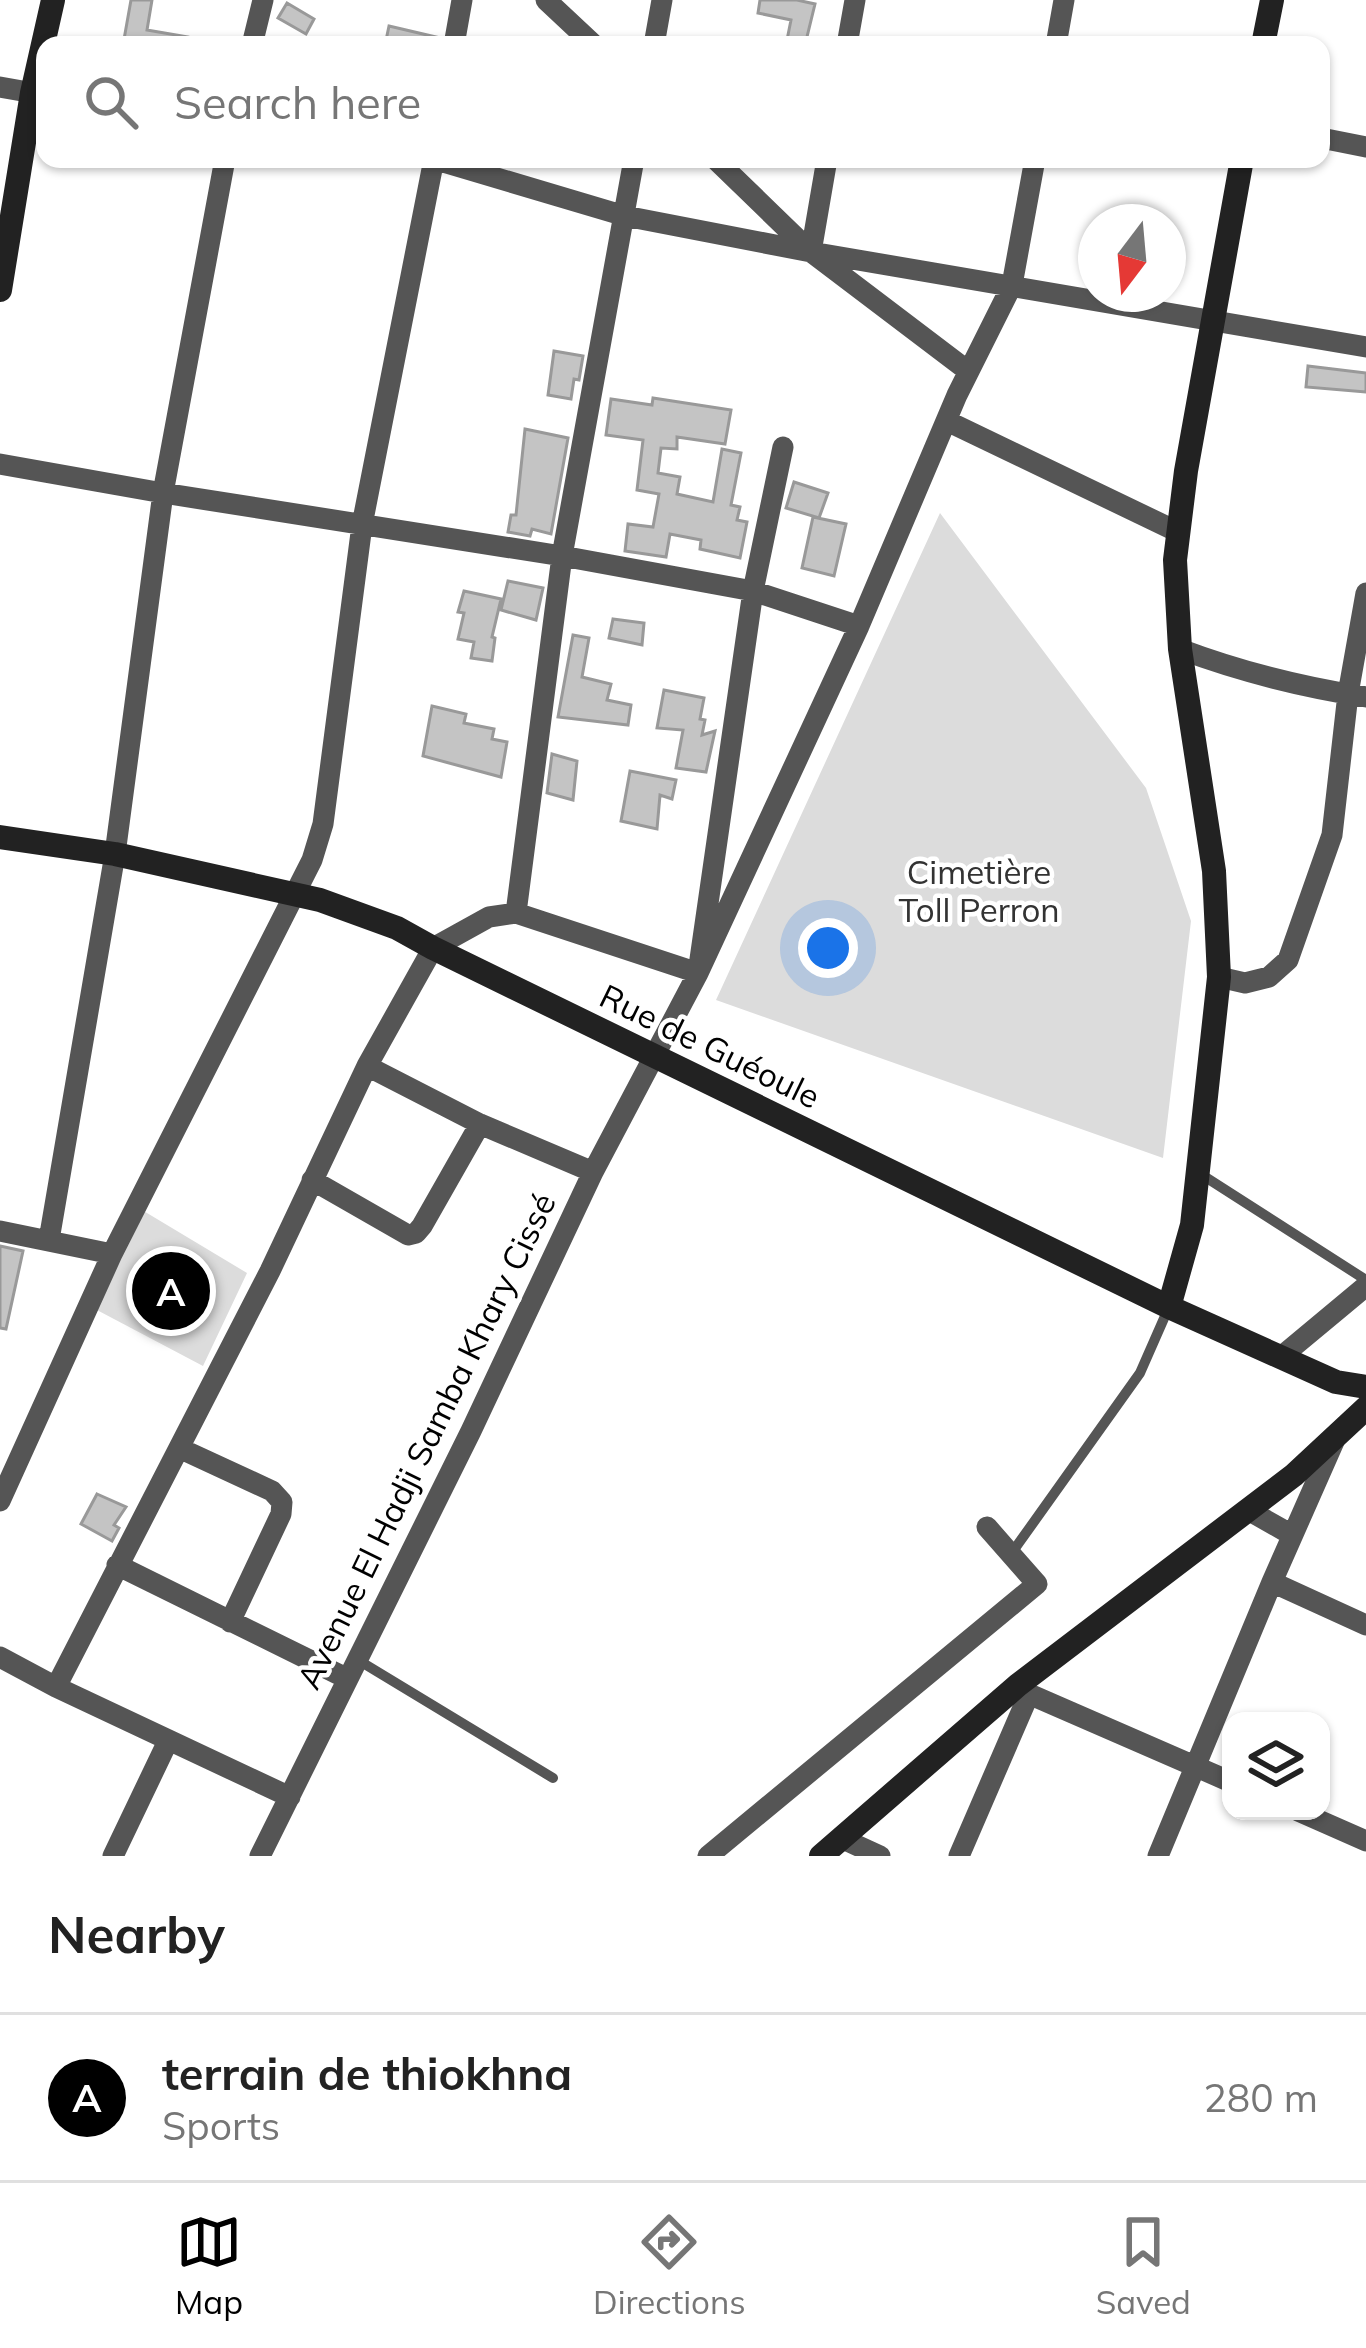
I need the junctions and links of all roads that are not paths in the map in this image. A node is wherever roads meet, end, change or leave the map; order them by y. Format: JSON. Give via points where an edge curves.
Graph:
{"nodes":[{"id":1,"x":53,"y":0,"type":"edge"},
{"id":2,"x":263,"y":0,"type":"edge"},
{"id":3,"x":462,"y":0,"type":"edge"},
{"id":4,"x":546,"y":0,"type":"edge"},
{"id":5,"x":662,"y":0,"type":"edge"},
{"id":6,"x":855,"y":0,"type":"edge"},
{"id":7,"x":1064,"y":0,"type":"edge"},
{"id":8,"x":1272,"y":0,"type":"edge"},
{"id":9,"x":47,"y":36,"type":"edge"},
{"id":10,"x":254,"y":36,"type":"edge"},
{"id":11,"x":456,"y":36,"type":"edge"},
{"id":12,"x":584,"y":36,"type":"edge"},
{"id":13,"x":656,"y":36,"type":"edge"},
{"id":14,"x":849,"y":36,"type":"edge"},
{"id":15,"x":1058,"y":36,"type":"edge"},
{"id":16,"x":1265,"y":36,"type":"edge"},
{"id":17,"x":0,"y":87,"type":"edge"},
{"id":18,"x":36,"y":94,"type":"edge"},
{"id":19,"x":36,"y":104,"type":"edge"},
{"id":20,"x":1330,"y":140,"type":"edge"},
{"id":21,"x":1366,"y":147,"type":"edge"},
{"id":22,"x":223,"y":168,"type":"edge"},
{"id":23,"x":432,"y":168,"type":"edge"},
{"id":24,"x":464,"y":168,"type":"edge"},
{"id":25,"x":633,"y":168,"type":"edge"},
{"id":26,"x":724,"y":168,"type":"edge"},
{"id":27,"x":825,"y":168,"type":"edge"},
{"id":28,"x":1033,"y":168,"type":"edge"},
{"id":29,"x":1240,"y":168,"type":"edge"},
{"id":30,"x":625,"y":216,"type":"junction"},
{"id":31,"x":811,"y":252,"type":"junction"},
{"id":32,"x":1012,"y":284,"type":"junction"},
{"id":33,"x":0,"y":290,"type":"edge"},
{"id":34,"x":1213,"y":320,"type":"junction"},
{"id":35,"x":1366,"y":346,"type":"edge"},
{"id":36,"x":968,"y":371,"type":"junction"},
{"id":37,"x":946,"y":422,"type":"junction"},
{"id":38,"x":783,"y":447,"type":"dead end"},
{"id":39,"x":0,"y":464,"type":"edge"},
{"id":40,"x":163,"y":493,"type":"junction"},
{"id":41,"x":362,"y":525,"type":"junction"},
{"id":42,"x":1178,"y":532,"type":"junction"},
{"id":43,"x":562,"y":556,"type":"junction"},
{"id":44,"x":753,"y":591,"type":"junction"},
{"id":45,"x":1366,"y":593,"type":"edge"},
{"id":46,"x":859,"y":626,"type":"junction"},
{"id":47,"x":1180,"y":649,"type":"junction"},
{"id":48,"x":1357,"y":696,"type":"edge"},
{"id":49,"x":0,"y":837,"type":"edge"},
{"id":50,"x":115,"y":854,"type":"junction"},
{"id":51,"x":294,"y":896,"type":"junction"},
{"id":52,"x":516,"y":913,"type":"junction"},
{"id":53,"x":433,"y":948,"type":"junction"},
{"id":54,"x":698,"y":973,"type":"junction"},
{"id":55,"x":1219,"y":977,"type":"junction"},
{"id":56,"x":653,"y":1055,"type":"junction"},
{"id":57,"x":368,"y":1066,"type":"junction"},
{"id":58,"x":480,"y":1124,"type":"junction"},
{"id":59,"x":593,"y":1172,"type":"junction"},
{"id":60,"x":1199,"y":1173,"type":"junction"},
{"id":61,"x":312,"y":1180,"type":"junction"},
{"id":62,"x":0,"y":1232,"type":"edge"},
{"id":63,"x":49,"y":1240,"type":"junction"},
{"id":64,"x":112,"y":1254,"type":"junction"},
{"id":65,"x":1366,"y":1283,"type":"edge"},
{"id":66,"x":1169,"y":1307,"type":"junction"},
{"id":67,"x":1282,"y":1356,"type":"junction"},
{"id":68,"x":1366,"y":1387,"type":"edge"},
{"id":69,"x":1366,"y":1408,"type":"edge"},
{"id":70,"x":1336,"y":1437,"type":"junction"},
{"id":71,"x":179,"y":1448,"type":"junction"},
{"id":72,"x":0,"y":1501,"type":"edge"},
{"id":73,"x":1248,"y":1510,"type":"junction"},
{"id":74,"x":987,"y":1527,"type":"dead end"},
{"id":75,"x":1292,"y":1535,"type":"junction"},
{"id":76,"x":1011,"y":1554,"type":"junction"},
{"id":77,"x":117,"y":1565,"type":"junction"},
{"id":78,"x":1272,"y":1582,"type":"junction"},
{"id":79,"x":230,"y":1622,"type":"junction"},
{"id":80,"x":1366,"y":1624,"type":"edge"},
{"id":81,"x":0,"y":1657,"type":"edge"},
{"id":82,"x":352,"y":1669,"type":"junction"},
{"id":83,"x":56,"y":1687,"type":"junction"},
{"id":84,"x":1024,"y":1690,"type":"junction"},
{"id":85,"x":168,"y":1741,"type":"junction"},
{"id":86,"x":1197,"y":1767,"type":"junction"},
{"id":87,"x":553,"y":1778,"type":"dead end"},
{"id":88,"x":1222,"y":1778,"type":"edge"},
{"id":89,"x":290,"y":1797,"type":"junction"},
{"id":90,"x":1318,"y":1820,"type":"edge"},
{"id":91,"x":843,"y":1838,"type":"junction"},
{"id":92,"x":1366,"y":1841,"type":"edge"},
{"id":93,"x":113,"y":1856,"type":"edge"},
{"id":94,"x":260,"y":1856,"type":"edge"},
{"id":95,"x":708,"y":1856,"type":"edge"},
{"id":96,"x":821,"y":1856,"type":"edge"},
{"id":97,"x":880,"y":1856,"type":"edge"},
{"id":98,"x":959,"y":1856,"type":"edge"},
{"id":99,"x":1158,"y":1856,"type":"edge"}],
"edges":[{"from":1,"to":9,"type":"street"},
{"from":2,"to":10,"type":"street"},
{"from":3,"to":11,"type":"street"},
{"from":4,"to":12,"type":"street"},
{"from":5,"to":13,"type":"street"},
{"from":6,"to":14,"type":"street"},
{"from":7,"to":15,"type":"street"},
{"from":8,"to":16,"type":"street"},
{"from":17,"to":18,"type":"street"},
{"from":19,"to":33,"type":"street"},
{"from":20,"to":21,"type":"street"},
{"from":22,"to":40,"type":"street"},
{"from":23,"to":41,"type":"street"},
{"from":24,"to":30,"type":"street"},
{"from":25,"to":30,"type":"street"},
{"from":26,"to":31,"type":"street"},
{"from":27,"to":31,"type":"street"},
{"from":28,"to":32,"type":"street","name":"Avenue El Hadji Samba Khary Cissé"},
{"from":29,"to":34,"type":"street"},
{"from":30,"to":31,"type":"street"},
{"from":30,"to":43,"type":"street"},
{"from":31,"to":32,"type":"street"},
{"from":31,"to":36,"type":"street"},
{"from":32,"to":34,"type":"street"},
{"from":32,"to":36,"type":"street","name":"Avenue El Hadji Samba Khary Cissé"},
{"from":34,"to":35,"type":"street"},
{"from":34,"to":42,"type":"street"},
{"from":36,"to":37,"type":"street","name":"Avenue El Hadji Samba Khary Cissé"},
{"from":37,"to":42,"type":"street"},
{"from":37,"to":46,"type":"street","name":"Avenue El Hadji Samba Khary Cissé"},
{"from":38,"to":44,"type":"street"},
{"from":39,"to":40,"type":"street"},
{"from":40,"to":41,"type":"street"},
{"from":40,"to":50,"type":"street"},
{"from":41,"to":43,"type":"street"},
{"from":41,"to":51,"type":"street","via":[[323,824]]},
{"from":42,"to":47,"type":"street"},
{"from":43,"to":44,"type":"street"},
{"from":43,"to":52,"type":"street"},
{"from":44,"to":46,"type":"street"},
{"from":44,"to":54,"type":"street"},
{"from":45,"to":48,"type":"street"},
{"from":46,"to":54,"type":"street","name":"Avenue El Hadji Samba Khary Cissé"},
{"from":47,"to":48,"type":"street"},
{"from":47,"to":55,"type":"street","via":[[1214,871]]},
{"from":48,"to":55,"type":"street","via":[[1332,835],[1288,960],[1245,982]]},
{"from":49,"to":50,"type":"street","name":"Rue de Guéoule"},
{"from":50,"to":51,"type":"street","name":"Rue de Guéoule"},
{"from":50,"to":63,"type":"street"},
{"from":51,"to":53,"type":"street","name":"Rue de Guéoule","via":[[397,928]]},
{"from":51,"to":64,"type":"street"},
{"from":52,"to":53,"type":"street","via":[[489,917]]},
{"from":52,"to":54,"type":"street"},
{"from":53,"to":56,"type":"street","name":"Rue de Guéoule"},
{"from":53,"to":57,"type":"street"},
{"from":54,"to":56,"type":"street","name":"Avenue El Hadji Samba Khary Cissé"},
{"from":55,"to":60,"type":"street"},
{"from":56,"to":59,"type":"street","name":"Avenue El Hadji Samba Khary Cissé"},
{"from":56,"to":66,"type":"street","name":"Rue de Guéoule"},
{"from":57,"to":58,"type":"street"},
{"from":57,"to":61,"type":"street"},
{"from":58,"to":59,"type":"street"},
{"from":58,"to":61,"type":"street","via":[[416,1233]]},
{"from":59,"to":82,"type":"street","name":"Avenue El Hadji Samba Khary Cissé"},
{"from":60,"to":65,"type":"lane"},
{"from":60,"to":66,"type":"street"},
{"from":61,"to":71,"type":"street"},
{"from":62,"to":63,"type":"street"},
{"from":63,"to":64,"type":"street"},
{"from":64,"to":72,"type":"street"},
{"from":65,"to":67,"type":"street"},
{"from":66,"to":67,"type":"street","name":"Rue de Guéoule"},
{"from":66,"to":76,"type":"lane","via":[[1140,1373]]},
{"from":67,"to":68,"type":"street","name":"Rue de Guéoule"},
{"from":69,"to":70,"type":"street"},
{"from":70,"to":73,"type":"street"},
{"from":70,"to":75,"type":"street"},
{"from":71,"to":77,"type":"street"},
{"from":71,"to":79,"type":"street","via":[[282,1502]]},
{"from":73,"to":75,"type":"street"},
{"from":73,"to":84,"type":"street"},
{"from":74,"to":76,"type":"street"},
{"from":75,"to":78,"type":"street"},
{"from":76,"to":95,"type":"street","via":[[1037,1584]]},
{"from":77,"to":79,"type":"street"},
{"from":77,"to":83,"type":"street"},
{"from":78,"to":80,"type":"street"},
{"from":78,"to":86,"type":"street"},
{"from":79,"to":82,"type":"street"},
{"from":81,"to":83,"type":"street"},
{"from":82,"to":87,"type":"lane"},
{"from":82,"to":89,"type":"street","name":"Avenue El Hadji Samba Khary Cissé"},
{"from":83,"to":85,"type":"street"},
{"from":84,"to":86,"type":"street"},
{"from":84,"to":91,"type":"street"},
{"from":84,"to":98,"type":"street"},
{"from":85,"to":89,"type":"street"},
{"from":85,"to":93,"type":"street"},
{"from":86,"to":88,"type":"street"},
{"from":86,"to":99,"type":"street"},
{"from":89,"to":94,"type":"street","name":"Avenue El Hadji Samba Khary Cissé"},
{"from":90,"to":92,"type":"street"},
{"from":91,"to":96,"type":"street"},
{"from":91,"to":97,"type":"street"}]}
